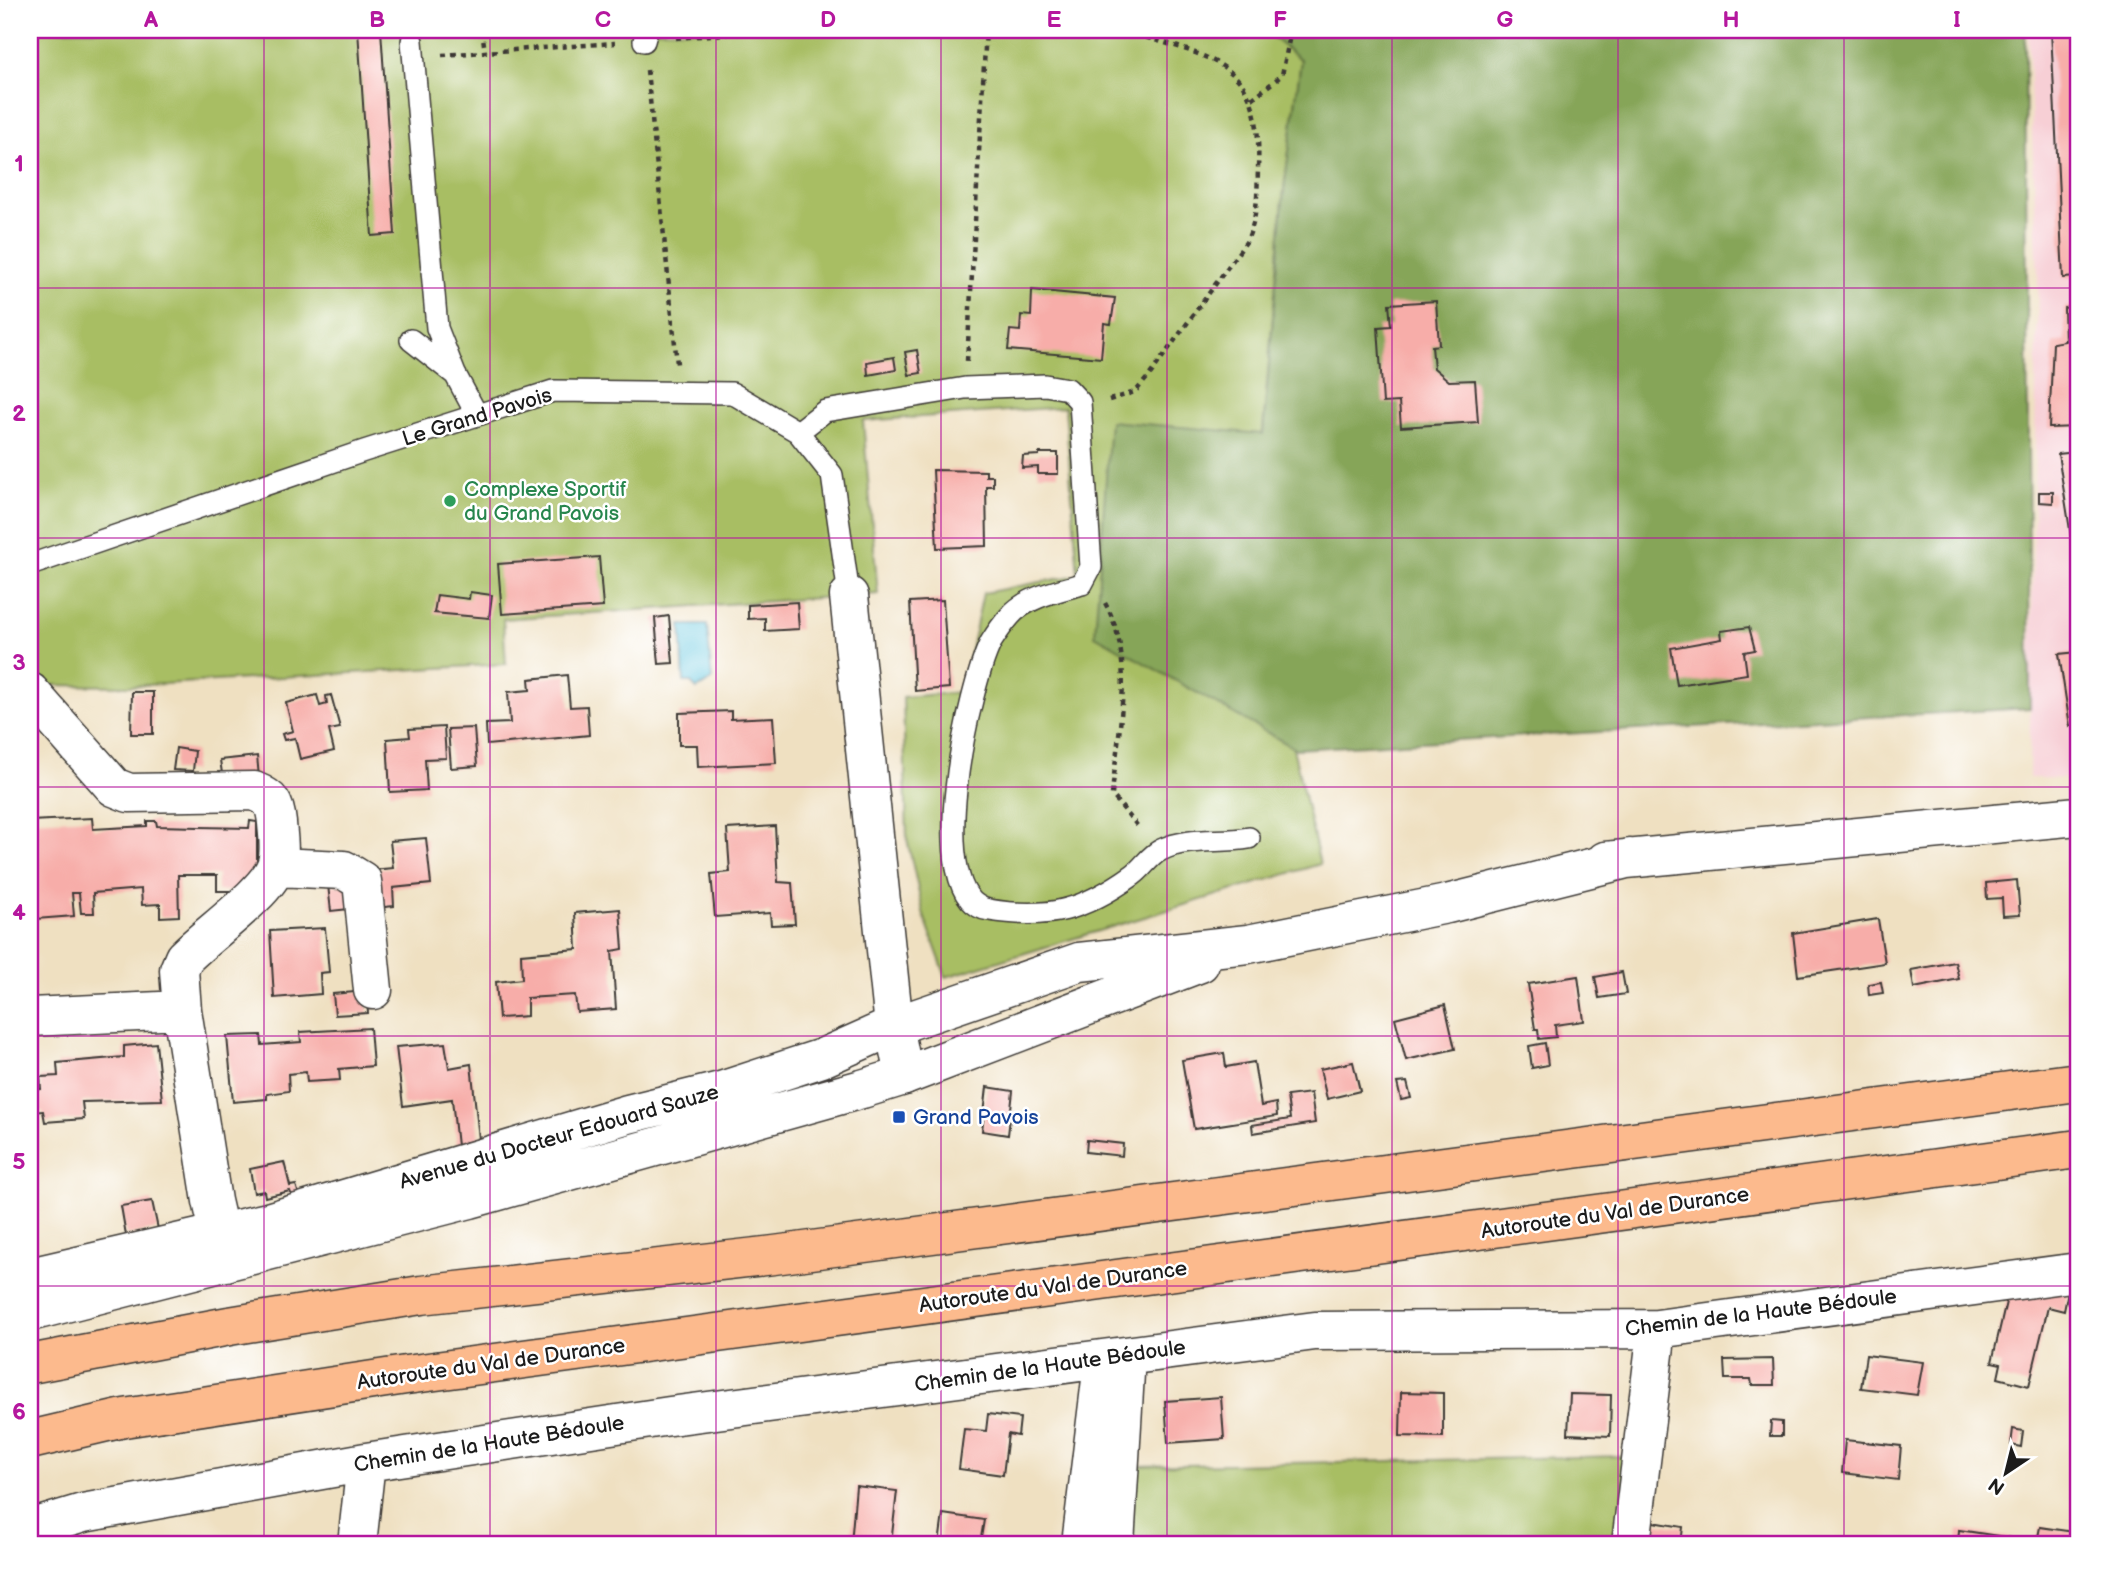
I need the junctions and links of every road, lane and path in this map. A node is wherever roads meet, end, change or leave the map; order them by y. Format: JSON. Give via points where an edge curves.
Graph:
{"nodes":[{"id":1,"x":482,"y":30,"type":"edge"},
{"id":2,"x":773,"y":30,"type":"edge"},
{"id":3,"x":986,"y":30,"type":"edge"},
{"id":4,"x":1291,"y":30,"type":"edge"},
{"id":5,"x":645,"y":36,"type":"edge"},
{"id":6,"x":1144,"y":37,"type":"dead end"},
{"id":7,"x":412,"y":41,"type":"dead end"},
{"id":8,"x":485,"y":52,"type":"junction"},
{"id":9,"x":445,"y":55,"type":"dead end"},
{"id":10,"x":1252,"y":99,"type":"junction"},
{"id":11,"x":411,"y":340,"type":"dead end"},
{"id":12,"x":455,"y":374,"type":"junction"},
{"id":13,"x":965,"y":388,"type":"junction"},
{"id":14,"x":680,"y":392,"type":"junction"},
{"id":15,"x":1080,"y":402,"type":"junction"},
{"id":16,"x":477,"y":415,"type":"junction"},
{"id":17,"x":798,"y":432,"type":"junction"},
{"id":18,"x":30,"y":565,"type":"edge"},
{"id":19,"x":1088,"y":575,"type":"junction"},
{"id":20,"x":849,"y":596,"type":"joint"},
{"id":21,"x":30,"y":642,"type":"edge"},
{"id":22,"x":39,"y":646,"type":"dead end"},
{"id":23,"x":30,"y":692,"type":"edge"},
{"id":24,"x":2078,"y":816,"type":"edge"},
{"id":25,"x":2078,"y":837,"type":"edge"},
{"id":26,"x":1249,"y":838,"type":"dead end"},
{"id":27,"x":1735,"y":848,"type":"junction"},
{"id":28,"x":1157,"y":851,"type":"junction"},
{"id":29,"x":276,"y":867,"type":"junction"},
{"id":30,"x":1248,"y":944,"type":"junction"},
{"id":31,"x":373,"y":990,"type":"dead end"},
{"id":32,"x":182,"y":1010,"type":"junction"},
{"id":33,"x":30,"y":1017,"type":"edge"},
{"id":34,"x":894,"y":1026,"type":"junction"},
{"id":35,"x":2078,"y":1067,"type":"edge"},
{"id":36,"x":904,"y":1076,"type":"junction"},
{"id":37,"x":2078,"y":1082,"type":"edge"},
{"id":38,"x":1636,"y":1140,"type":"junction"},
{"id":39,"x":2078,"y":1149,"type":"edge"},
{"id":40,"x":222,"y":1248,"type":"junction"},
{"id":41,"x":2078,"y":1272,"type":"edge"},
{"id":42,"x":30,"y":1277,"type":"edge"},
{"id":43,"x":30,"y":1312,"type":"edge"},
{"id":44,"x":1657,"y":1329,"type":"junction"},
{"id":45,"x":1115,"y":1357,"type":"junction"},
{"id":46,"x":30,"y":1364,"type":"edge"},
{"id":47,"x":30,"y":1440,"type":"edge"},
{"id":48,"x":366,"y":1462,"type":"junction"},
{"id":49,"x":30,"y":1529,"type":"edge"},
{"id":50,"x":357,"y":1544,"type":"edge"},
{"id":51,"x":1081,"y":1544,"type":"edge"},
{"id":52,"x":1115,"y":1544,"type":"edge"},
{"id":53,"x":1631,"y":1544,"type":"edge"}],
"edges":[{"from":1,"to":8,"type":"path"},
{"from":2,"to":5,"type":"path"},
{"from":3,"to":13,"type":"path"},
{"from":4,"to":10,"type":"path","via":[[1282,75]]},
{"from":5,"to":8,"type":"path"},
{"from":5,"to":14,"type":"path"},
{"from":6,"to":10,"type":"path","via":[[1197,52],[1233,73]]},
{"from":7,"to":12,"type":"lane","via":[[437,328]]},
{"from":8,"to":9,"type":"path"},
{"from":10,"to":15,"type":"path","via":[[1260,130],[1256,220],[1245,242],[1135,392],[1112,400]]},
{"from":11,"to":12,"type":"lane"},
{"from":12,"to":16,"type":"lane"},
{"from":13,"to":15,"type":"lane","via":[[1045,385],[1068,389]]},
{"from":13,"to":17,"type":"lane","via":[[825,411]]},
{"from":14,"to":16,"type":"lane","name":"Le Grand Pavois","via":[[553,391]]},
{"from":14,"to":17,"type":"lane","name":"Le Grand Pavois","via":[[732,393]]},
{"from":15,"to":19,"type":"lane"},
{"from":16,"to":18,"type":"lane","name":"Le Grand Pavois"},
{"from":17,"to":20,"type":"lane","name":"Le Grand Pavois","via":[[832,475]]},
{"from":19,"to":28,"type":"path","via":[[1114,620],[1123,670],[1112,795]]},
{"from":19,"to":28,"type":"lane","via":[[1082,584],[1039,597],[1011,614],[991,643],[970,710],[953,799],[955,864],[969,898],[986,910],[1053,914],[1100,899],[1139,871]]},
{"from":20,"to":34,"type":"street"},
{"from":21,"to":22,"type":"path"},
{"from":23,"to":29,"type":"street","via":[[114,787],[129,793],[254,791],[267,796],[275,806]]},
{"from":24,"to":27,"type":"street","name":"Avenue du Docteur Edouard Sauze"},
{"from":25,"to":27,"type":"street","name":"Avenue du Docteur Edouard Sauze"},
{"from":26,"to":28,"type":"lane","via":[[1180,842]]},
{"from":27,"to":30,"type":"street","name":"Avenue du Docteur Edouard Sauze","via":[[1437,881],[1302,933]]},
{"from":29,"to":31,"type":"street","via":[[344,870],[362,881]]},
{"from":29,"to":32,"type":"street","via":[[266,884],[184,958],[179,970]]},
{"from":30,"to":34,"type":"street","name":"Avenue du Docteur Edouard Sauze","via":[[1079,962]]},
{"from":30,"to":36,"type":"street","name":"Avenue du Docteur Edouard Sauze"},
{"from":32,"to":33,"type":"street"},
{"from":32,"to":40,"type":"street"},
{"from":34,"to":36,"type":"street"},
{"from":34,"to":40,"type":"street","name":"Avenue du Docteur Edouard Sauze","via":[[822,1058],[721,1091],[628,1114],[268,1222]]},
{"from":35,"to":38,"type":"highway"},
{"from":36,"to":40,"type":"street","name":"Avenue du Docteur Edouard Sauze","via":[[470,1199]]},
{"from":37,"to":38,"type":"highway"},
{"from":38,"to":46,"type":"highway","via":[[774,1255],[421,1296]]},
{"from":39,"to":47,"type":"highway","name":"Autoroute du Val de Durance","via":[[406,1375],[124,1418]]},
{"from":40,"to":42,"type":"street","name":"Avenue du Docteur Edouard Sauze"},
{"from":40,"to":43,"type":"street","name":"Avenue du Docteur Edouard Sauze"},
{"from":41,"to":44,"type":"street","name":"Chemin de la Haute Bédoule"},
{"from":44,"to":45,"type":"street","name":"Chemin de la Haute Bédoule","via":[[1315,1331]]},
{"from":44,"to":53,"type":"street"},
{"from":45,"to":48,"type":"street","name":"Chemin de la Haute Bédoule"},
{"from":45,"to":51,"type":"street"},
{"from":45,"to":52,"type":"street"},
{"from":48,"to":49,"type":"street","name":"Chemin de la Haute Bédoule","via":[[83,1513]]},
{"from":48,"to":50,"type":"street"}]}
